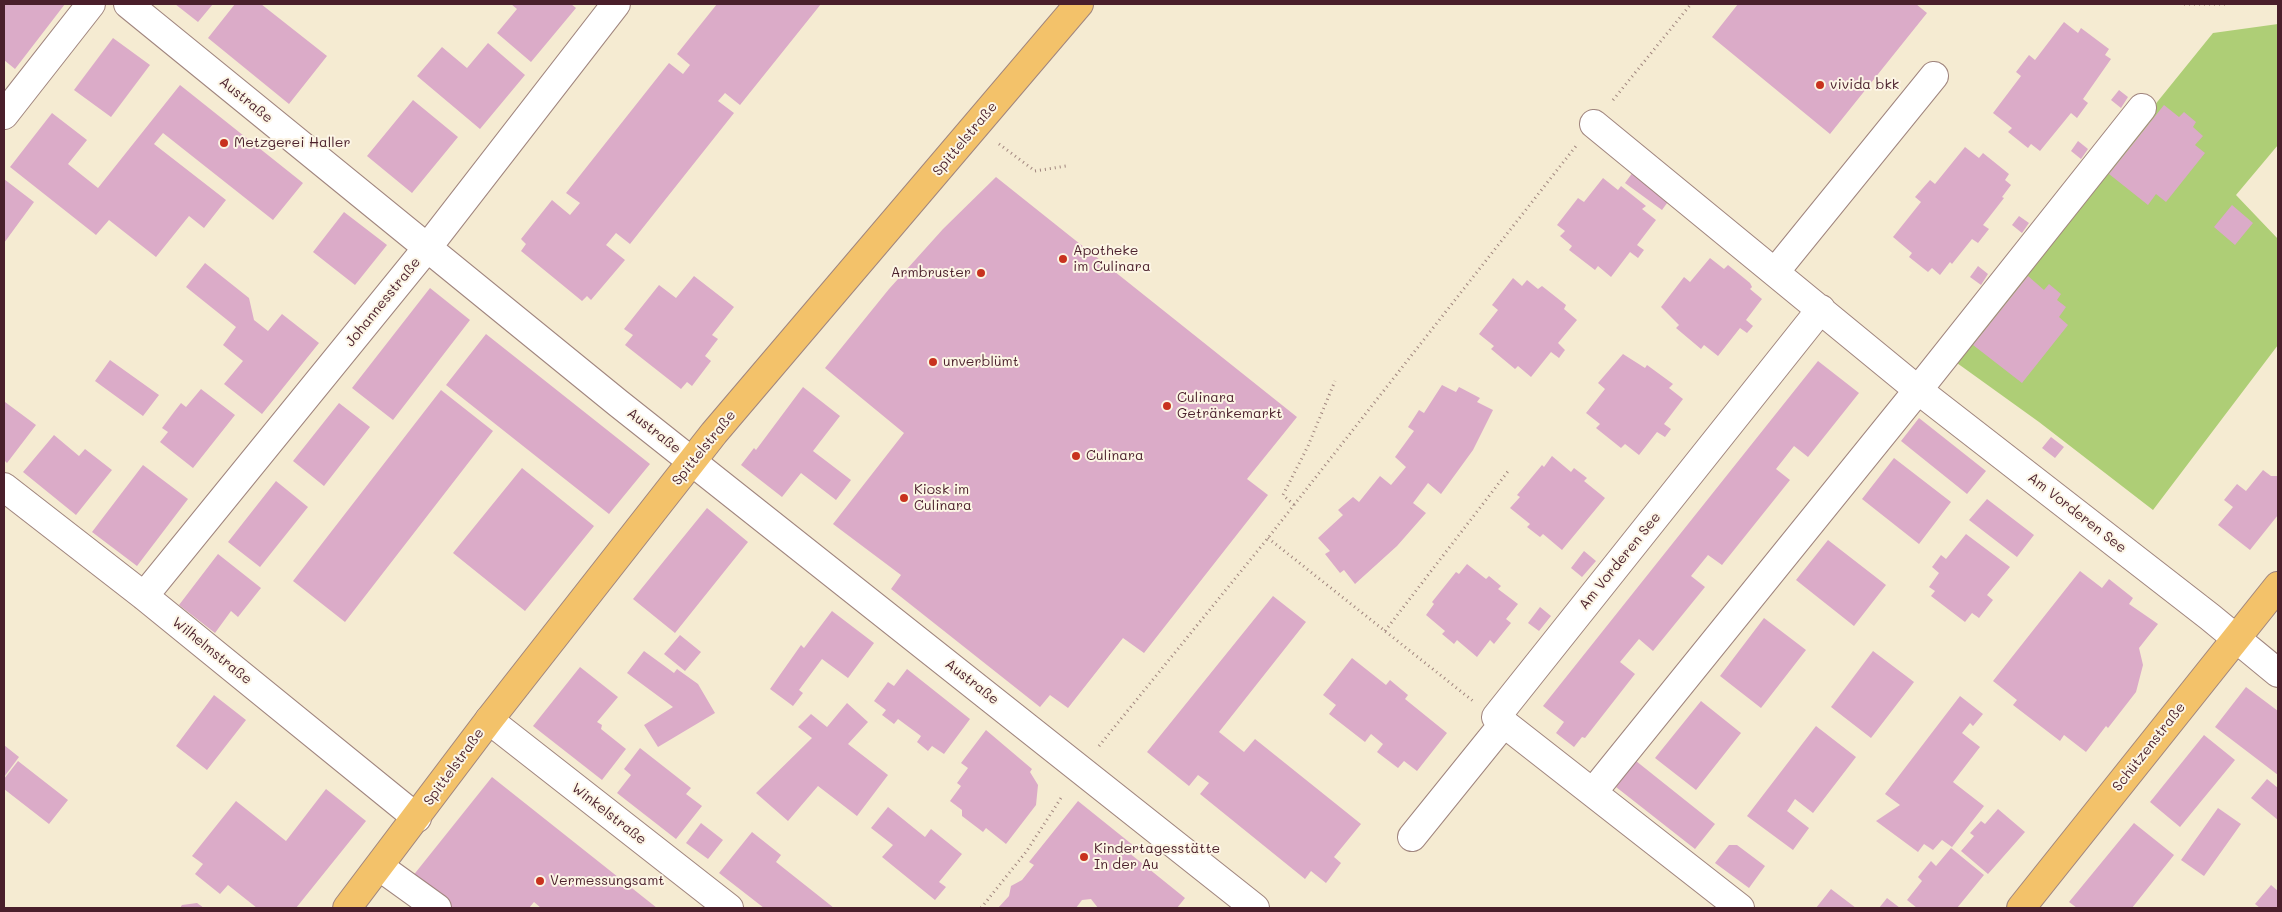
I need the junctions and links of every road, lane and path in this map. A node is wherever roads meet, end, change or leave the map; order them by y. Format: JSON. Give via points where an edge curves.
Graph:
{"nodes":[{"id":1,"x":91,"y":4,"type":"edge"},
{"id":2,"x":128,"y":4,"type":"edge"},
{"id":3,"x":616,"y":4,"type":"edge"},
{"id":4,"x":1079,"y":4,"type":"edge"},
{"id":5,"x":1691,"y":4,"type":"edge"},
{"id":6,"x":2184,"y":4,"type":"edge"},
{"id":7,"x":2226,"y":4,"type":"edge"},
{"id":8,"x":1934,"y":76,"type":"dead end"},
{"id":9,"x":2142,"y":108,"type":"dead end"},
{"id":10,"x":4,"y":115,"type":"edge"},
{"id":11,"x":1594,"y":124,"type":"junction"},
{"id":12,"x":996,"y":142,"type":"dead end"},
{"id":13,"x":1066,"y":166,"type":"dead end"},
{"id":14,"x":427,"y":248,"type":"junction"},
{"id":15,"x":1775,"y":272,"type":"junction"},
{"id":16,"x":1821,"y":309,"type":"junction"},
{"id":17,"x":1335,"y":381,"type":"dead end"},
{"id":18,"x":1918,"y":390,"type":"junction"},
{"id":19,"x":693,"y":461,"type":"junction"},
{"id":20,"x":1509,"y":470,"type":"dead end"},
{"id":21,"x":4,"y":487,"type":"edge"},
{"id":22,"x":1294,"y":505,"type":"junction"},
{"id":23,"x":1268,"y":538,"type":"junction"},
{"id":24,"x":2278,"y":586,"type":"edge"},
{"id":25,"x":144,"y":596,"type":"junction"},
{"id":26,"x":1385,"y":631,"type":"junction"},
{"id":27,"x":2235,"y":638,"type":"junction"},
{"id":28,"x":2278,"y":673,"type":"edge"},
{"id":29,"x":489,"y":720,"type":"junction"},
{"id":30,"x":1500,"y":720,"type":"junction"},
{"id":31,"x":1081,"y":769,"type":"junction"},
{"id":32,"x":1593,"y":792,"type":"junction"},
{"id":33,"x":417,"y":818,"type":"junction"},
{"id":34,"x":1412,"y":837,"type":"dead end"},
{"id":35,"x":380,"y":867,"type":"junction"},
{"id":36,"x":347,"y":908,"type":"edge"},
{"id":37,"x":437,"y":908,"type":"edge"},
{"id":38,"x":729,"y":908,"type":"edge"},
{"id":39,"x":981,"y":908,"type":"edge"},
{"id":40,"x":1255,"y":908,"type":"edge"},
{"id":41,"x":1740,"y":908,"type":"edge"},
{"id":42,"x":2021,"y":908,"type":"edge"}],
"edges":[{"from":1,"to":10,"type":"street"},
{"from":2,"to":14,"type":"street","name":"Austraße"},
{"from":3,"to":14,"type":"street","name":"Johannesstraße"},
{"from":4,"to":19,"type":"main road","name":"Spittelstraße"},
{"from":5,"to":11,"type":"path"},
{"from":6,"to":7,"type":"path"},
{"from":8,"to":15,"type":"street"},
{"from":9,"to":18,"type":"street"},
{"from":11,"to":15,"type":"street","name":"Am Vorderen See"},
{"from":11,"to":22,"type":"path"},
{"from":12,"to":13,"type":"path","via":[[1035,172]]},
{"from":14,"to":19,"type":"street","name":"Austraße"},
{"from":14,"to":25,"type":"street","name":"Johannesstraße"},
{"from":15,"to":16,"type":"street","name":"Am Vorderen See"},
{"from":16,"to":18,"type":"street","name":"Am Vorderen See"},
{"from":16,"to":30,"type":"street","name":"Am Vorderen See"},
{"from":17,"to":22,"type":"path","via":[[1283,495]]},
{"from":18,"to":27,"type":"street","name":"Am Vorderen See"},
{"from":18,"to":32,"type":"street"},
{"from":19,"to":29,"type":"main road","name":"Spittelstraße"},
{"from":19,"to":31,"type":"street","name":"Austraße"},
{"from":20,"to":26,"type":"path"},
{"from":21,"to":25,"type":"street","name":"Wilhelmstraße"},
{"from":22,"to":23,"type":"path"},
{"from":23,"to":26,"type":"path"},
{"from":23,"to":31,"type":"path"},
{"from":24,"to":27,"type":"main road","name":"Schützenstraße"},
{"from":25,"to":33,"type":"street","name":"Wilhelmstraße"},
{"from":26,"to":30,"type":"path"},
{"from":27,"to":28,"type":"street","name":"Am Vorderen See"},
{"from":27,"to":42,"type":"main road","name":"Schützenstraße"},
{"from":29,"to":33,"type":"main road","name":"Spittelstraße"},
{"from":29,"to":38,"type":"street","name":"Winkelstraße"},
{"from":30,"to":32,"type":"street"},
{"from":30,"to":34,"type":"street","name":"Am Vorderen See"},
{"from":31,"to":39,"type":"path","via":[[1026,852]]},
{"from":31,"to":40,"type":"street","name":"Austraße"},
{"from":32,"to":41,"type":"street"},
{"from":33,"to":35,"type":"main road","name":"Spittelstraße"},
{"from":35,"to":36,"type":"main road","name":"Spittelstraße"},
{"from":35,"to":37,"type":"street"}]}
